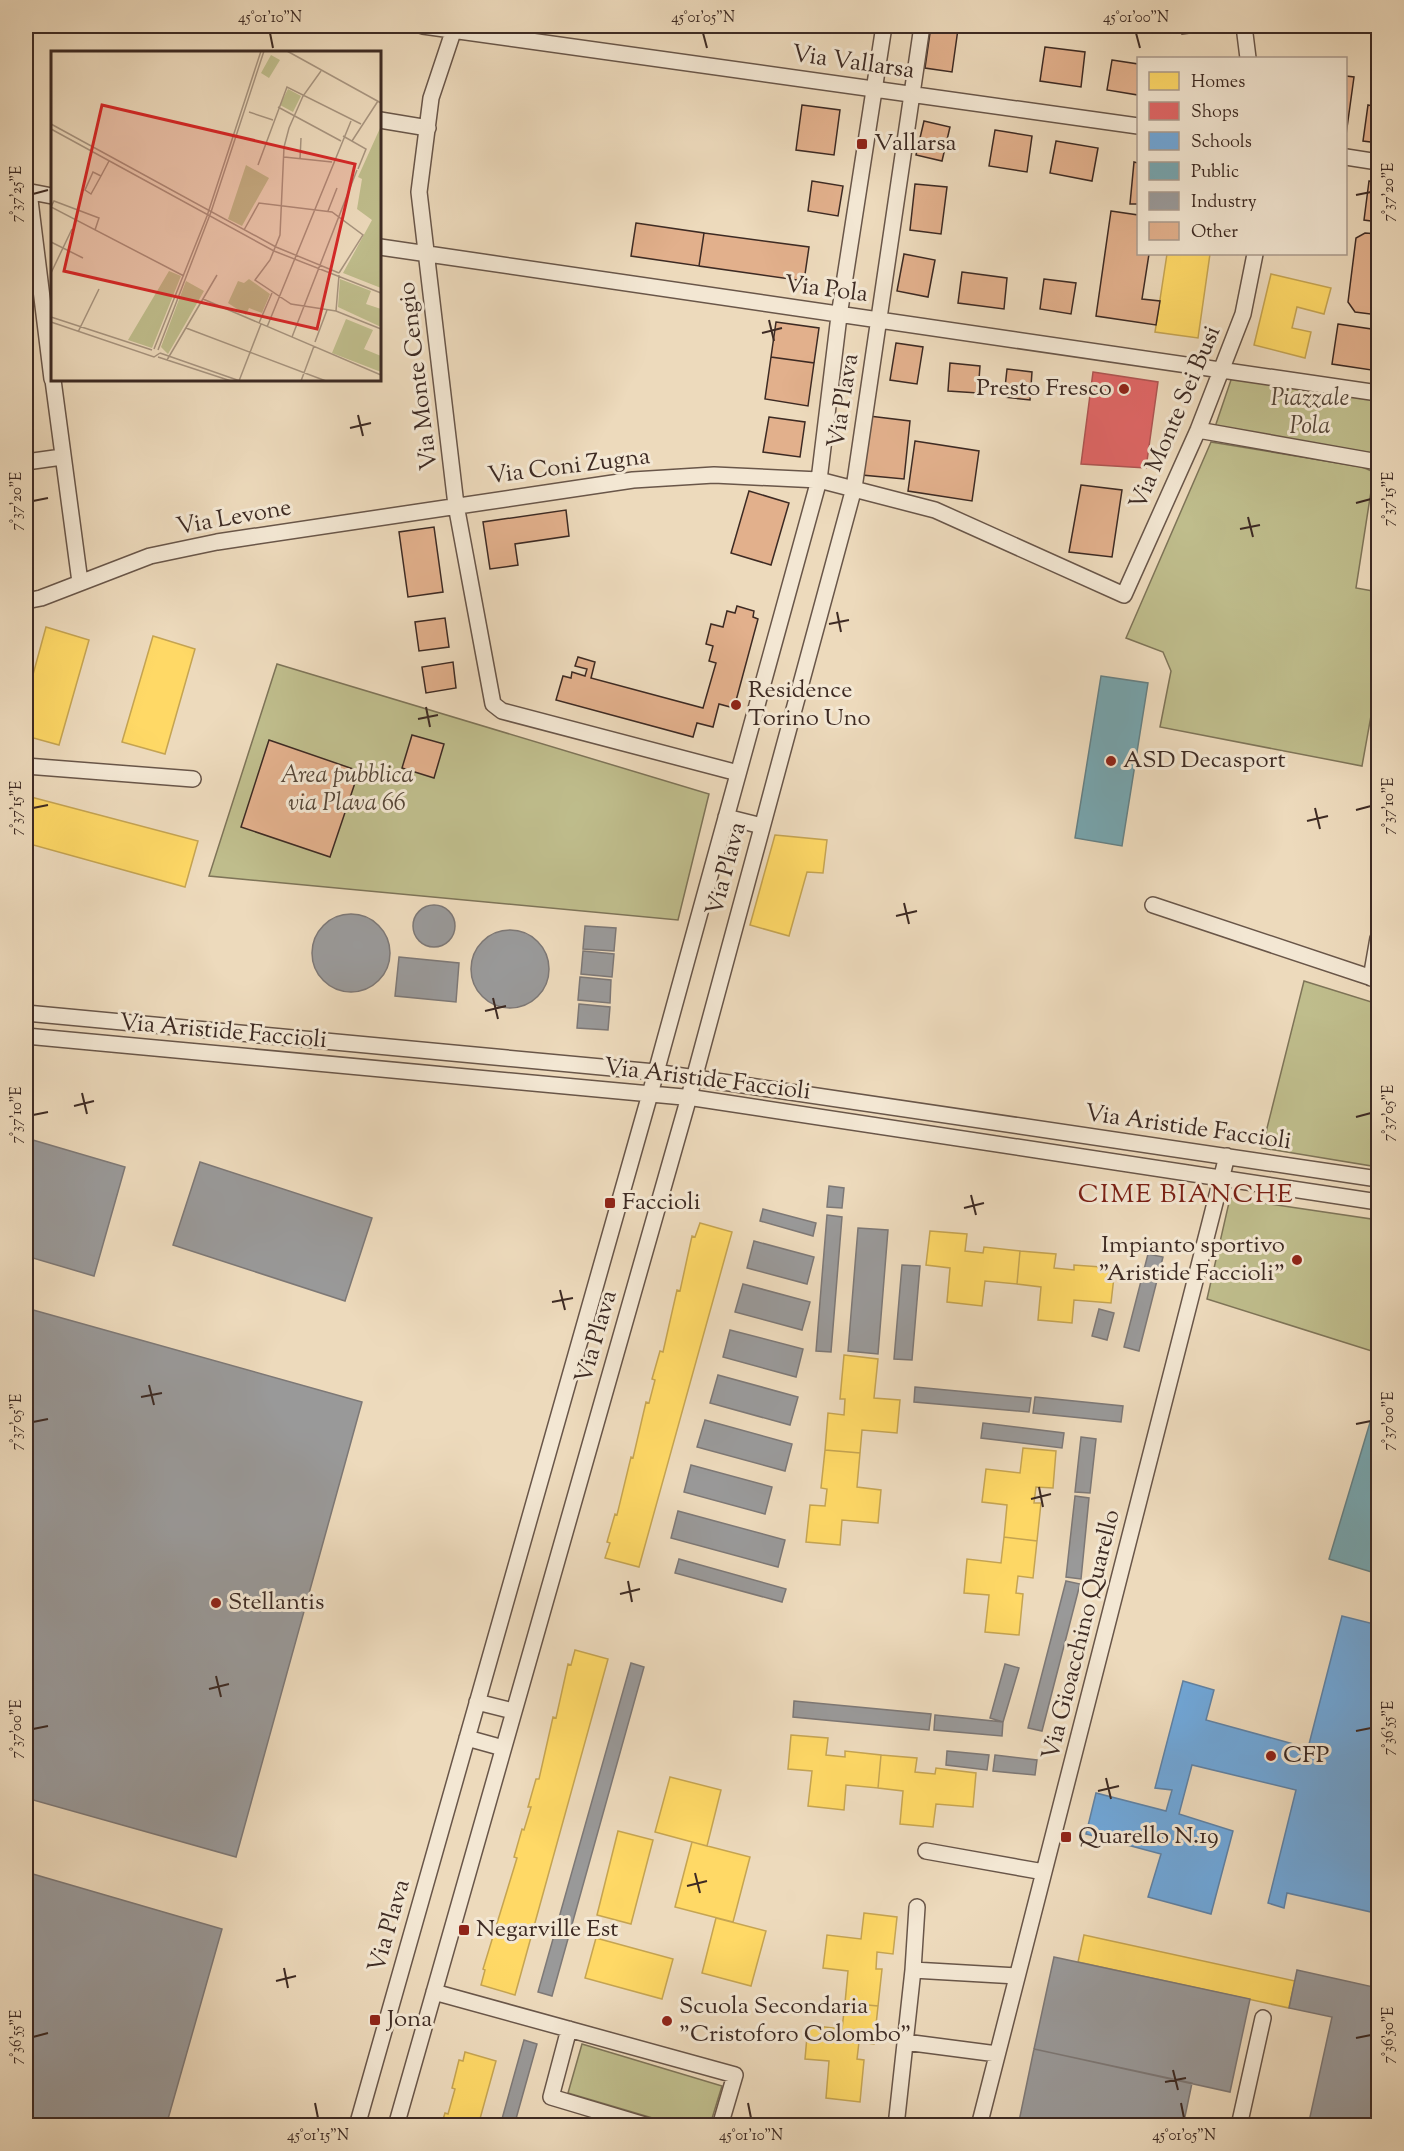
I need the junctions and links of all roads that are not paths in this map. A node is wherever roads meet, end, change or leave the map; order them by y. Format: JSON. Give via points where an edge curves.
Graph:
{"nodes":[{"id":1,"x":423,"y":26,"type":"edge"},
{"id":2,"x":884,"y":26,"type":"edge"},
{"id":3,"x":922,"y":26,"type":"edge"},
{"id":4,"x":1244,"y":26,"type":"edge"},
{"id":5,"x":454,"y":28,"type":"edge"},
{"id":6,"x":1248,"y":57,"type":"edge"},
{"id":7,"x":874,"y":88,"type":"junction"},
{"id":8,"x":912,"y":94,"type":"junction"},
{"id":9,"x":381,"y":120,"type":"edge"},
{"id":10,"x":1137,"y":126,"type":"edge"},
{"id":11,"x":428,"y":128,"type":"junction"},
{"id":12,"x":1347,"y":157,"type":"edge"},
{"id":13,"x":1378,"y":162,"type":"edge"},
{"id":14,"x":27,"y":192,"type":"edge"},
{"id":15,"x":51,"y":196,"type":"edge"},
{"id":16,"x":381,"y":246,"type":"edge"},
{"id":17,"x":428,"y":254,"type":"junction"},
{"id":18,"x":1255,"y":255,"type":"edge"},
{"id":19,"x":838,"y":316,"type":"junction"},
{"id":20,"x":880,"y":320,"type":"junction"},
{"id":21,"x":51,"y":365,"type":"edge"},
{"id":22,"x":1220,"y":371,"type":"junction"},
{"id":23,"x":53,"y":381,"type":"edge"},
{"id":24,"x":1378,"y":393,"type":"edge"},
{"id":25,"x":1198,"y":430,"type":"junction"},
{"id":26,"x":62,"y":457,"type":"junction"},
{"id":27,"x":26,"y":462,"type":"edge"},
{"id":28,"x":1378,"y":462,"type":"edge"},
{"id":29,"x":819,"y":480,"type":"junction"},
{"id":30,"x":854,"y":488,"type":"junction"},
{"id":31,"x":456,"y":505,"type":"junction"},
{"id":32,"x":80,"y":582,"type":"junction"},
{"id":33,"x":1124,"y":595,"type":"joint"},
{"id":34,"x":26,"y":601,"type":"edge"},
{"id":35,"x":26,"y":766,"type":"edge"},
{"id":36,"x":738,"y":773,"type":"junction"},
{"id":37,"x":193,"y":779,"type":"dead end"},
{"id":38,"x":726,"y":817,"type":"junction"},
{"id":39,"x":762,"y":826,"type":"junction"},
{"id":40,"x":1153,"y":904,"type":"dead end"},
{"id":41,"x":1378,"y":938,"type":"edge"},
{"id":42,"x":1375,"y":979,"type":"edge"},
{"id":43,"x":26,"y":1013,"type":"edge"},
{"id":44,"x":26,"y":1036,"type":"edge"},
{"id":45,"x":655,"y":1072,"type":"junction"},
{"id":46,"x":693,"y":1078,"type":"junction"},
{"id":47,"x":650,"y":1094,"type":"junction"},
{"id":48,"x":689,"y":1097,"type":"junction"},
{"id":49,"x":1227,"y":1156,"type":"junction"},
{"id":50,"x":1223,"y":1179,"type":"junction"},
{"id":51,"x":1378,"y":1179,"type":"edge"},
{"id":52,"x":1378,"y":1202,"type":"edge"},
{"id":53,"x":477,"y":1702,"type":"junction"},
{"id":54,"x":513,"y":1711,"type":"junction"},
{"id":55,"x":467,"y":1738,"type":"junction"},
{"id":56,"x":503,"y":1748,"type":"junction"},
{"id":57,"x":926,"y":1851,"type":"dead end"},
{"id":58,"x":1044,"y":1872,"type":"junction"},
{"id":59,"x":917,"y":1907,"type":"dead end"},
{"id":60,"x":913,"y":1970,"type":"junction"},
{"id":61,"x":1017,"y":1977,"type":"junction"},
{"id":62,"x":434,"y":1992,"type":"junction"},
{"id":63,"x":1263,"y":2018,"type":"dead end"},
{"id":64,"x":569,"y":2029,"type":"junction"},
{"id":65,"x":905,"y":2042,"type":"junction"},
{"id":66,"x":997,"y":2054,"type":"junction"},
{"id":67,"x":357,"y":2126,"type":"edge"},
{"id":68,"x":396,"y":2126,"type":"edge"},
{"id":69,"x":648,"y":2126,"type":"edge"},
{"id":70,"x":720,"y":2126,"type":"edge"},
{"id":71,"x":896,"y":2126,"type":"edge"},
{"id":72,"x":979,"y":2126,"type":"edge"},
{"id":73,"x":1239,"y":2126,"type":"edge"}],
"edges":[{"from":1,"to":5,"type":"street"},
{"from":2,"to":7,"type":"street","name":"Via Plava"},
{"from":3,"to":8,"type":"street","name":"Via Plava"},
{"from":4,"to":6,"type":"street"},
{"from":5,"to":7,"type":"street","name":"Via Vallarsa"},
{"from":5,"to":11,"type":"street","name":"Via Monte Cengio","via":[[431,98]]},
{"from":7,"to":8,"type":"street","name":"Via Vallarsa"},
{"from":7,"to":19,"type":"street","name":"Via Plava"},
{"from":8,"to":10,"type":"street","name":"Via Vallarsa"},
{"from":8,"to":20,"type":"street","name":"Via Plava"},
{"from":9,"to":11,"type":"street"},
{"from":11,"to":17,"type":"street","name":"Via Monte Cengio","via":[[419,192]]},
{"from":12,"to":13,"type":"street"},
{"from":14,"to":15,"type":"street"},
{"from":14,"to":21,"type":"street"},
{"from":16,"to":17,"type":"street","name":"Via Pola"},
{"from":17,"to":19,"type":"street","name":"Via Pola"},
{"from":17,"to":31,"type":"street","name":"Via Monte Cengio"},
{"from":18,"to":22,"type":"street","name":"Via Monte Sei Busi","via":[[1243,314]]},
{"from":19,"to":20,"type":"street","name":"Via Pola"},
{"from":19,"to":29,"type":"street","name":"Via Plava"},
{"from":20,"to":22,"type":"street","name":"Via Pola"},
{"from":20,"to":30,"type":"street","name":"Via Plava"},
{"from":22,"to":24,"type":"street"},
{"from":22,"to":25,"type":"street","name":"Via Monte Sei Busi"},
{"from":23,"to":26,"type":"street"},
{"from":25,"to":28,"type":"street"},
{"from":25,"to":33,"type":"street","name":"Via Monte Sei Busi"},
{"from":26,"to":27,"type":"street"},
{"from":26,"to":32,"type":"street"},
{"from":29,"to":30,"type":"street","name":"Via Coni Zugna"},
{"from":29,"to":31,"type":"street","name":"Via Coni Zugna","via":[[714,475],[633,480]]},
{"from":29,"to":36,"type":"street","name":"Via Plava"},
{"from":30,"to":33,"type":"street","name":"Via Coni Zugna","via":[[935,510]]},
{"from":30,"to":39,"type":"street","name":"Via Plava"},
{"from":31,"to":32,"type":"street","name":"Via Levone","via":[[217,542],[150,556]]},
{"from":31,"to":36,"type":"street","via":[[493,704],[502,711]]},
{"from":32,"to":34,"type":"street","name":"Via Levone"},
{"from":35,"to":37,"type":"street"},
{"from":36,"to":38,"type":"street","name":"Via Plava"},
{"from":38,"to":39,"type":"street"},
{"from":38,"to":45,"type":"street","name":"Via Plava"},
{"from":39,"to":46,"type":"street","name":"Via Plava"},
{"from":40,"to":42,"type":"street"},
{"from":41,"to":42,"type":"street"},
{"from":43,"to":45,"type":"street","name":"Via Aristide Faccioli"},
{"from":44,"to":47,"type":"street","name":"Via Aristide Faccioli"},
{"from":45,"to":46,"type":"street","name":"Via Aristide Faccioli"},
{"from":45,"to":47,"type":"street","name":"Via Plava"},
{"from":46,"to":48,"type":"street","name":"Via Plava"},
{"from":46,"to":49,"type":"street","name":"Via Aristide Faccioli"},
{"from":47,"to":48,"type":"street","name":"Via Aristide Faccioli"},
{"from":47,"to":53,"type":"street","name":"Via Plava"},
{"from":48,"to":50,"type":"street","name":"Via Aristide Faccioli"},
{"from":48,"to":54,"type":"street","name":"Via Plava"},
{"from":49,"to":50,"type":"street","name":"Via Gioacchino Quarello"},
{"from":49,"to":51,"type":"street","name":"Via Aristide Faccioli"},
{"from":50,"to":52,"type":"street","name":"Via Aristide Faccioli"},
{"from":50,"to":58,"type":"street","name":"Via Gioacchino Quarello"},
{"from":53,"to":54,"type":"street"},
{"from":53,"to":55,"type":"street","name":"Via Plava"},
{"from":54,"to":56,"type":"street","name":"Via Plava"},
{"from":55,"to":56,"type":"street"},
{"from":55,"to":67,"type":"street","name":"Via Plava"},
{"from":56,"to":62,"type":"street","name":"Via Plava"},
{"from":57,"to":58,"type":"street"},
{"from":58,"to":61,"type":"street","name":"Via Gioacchino Quarello"},
{"from":59,"to":60,"type":"street"},
{"from":60,"to":61,"type":"street"},
{"from":60,"to":65,"type":"street"},
{"from":61,"to":66,"type":"street","name":"Via Gioacchino Quarello"},
{"from":62,"to":64,"type":"street"},
{"from":62,"to":68,"type":"street","name":"Via Plava"},
{"from":63,"to":73,"type":"street"},
{"from":64,"to":69,"type":"street","via":[[551,2097]]},
{"from":64,"to":70,"type":"street","via":[[735,2075]]},
{"from":65,"to":66,"type":"street"},
{"from":65,"to":71,"type":"street"},
{"from":66,"to":72,"type":"street","name":"Via Gioacchino Quarello"}]}
